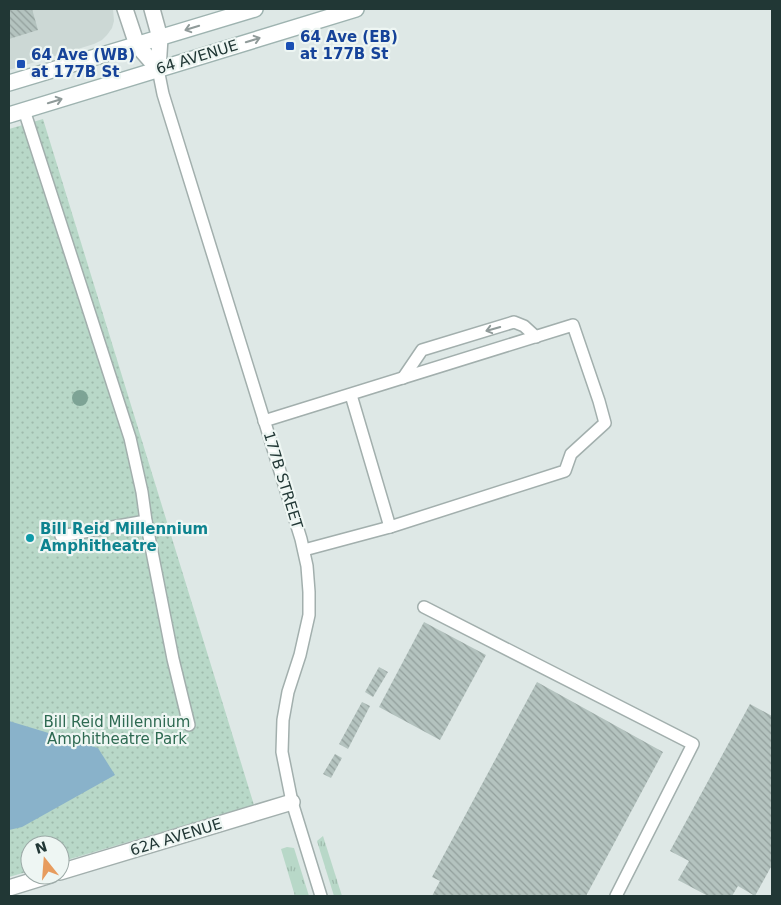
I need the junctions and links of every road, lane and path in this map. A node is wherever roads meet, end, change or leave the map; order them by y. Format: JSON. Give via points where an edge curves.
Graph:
{"nodes":[{"id":1,"x":125,"y":9,"type":"edge"},
{"id":2,"x":152,"y":9,"type":"edge"},
{"id":3,"x":255,"y":9,"type":"edge"},
{"id":4,"x":356,"y":9,"type":"edge"},
{"id":5,"x":160,"y":38,"type":"junction"},
{"id":6,"x":137,"y":45,"type":"junction"},
{"id":7,"x":158,"y":69,"type":"junction"},
{"id":8,"x":9,"y":83,"type":"edge"},
{"id":9,"x":24,"y":110,"type":"junction"},
{"id":10,"x":9,"y":115,"type":"edge"},
{"id":11,"x":536,"y":337,"type":"junction"},
{"id":12,"x":403,"y":378,"type":"junction"},
{"id":13,"x":351,"y":394,"type":"junction"},
{"id":14,"x":264,"y":421,"type":"junction"},
{"id":15,"x":146,"y":520,"type":"junction"},
{"id":16,"x":390,"y":527,"type":"junction"},
{"id":17,"x":61,"y":536,"type":"dead end"},
{"id":18,"x":304,"y":550,"type":"junction"},
{"id":19,"x":424,"y":607,"type":"dead end"},
{"id":20,"x":189,"y":725,"type":"dead end"},
{"id":21,"x":292,"y":802,"type":"junction"},
{"id":22,"x":70,"y":869,"type":"edge"},
{"id":23,"x":321,"y":896,"type":"edge"},
{"id":24,"x":616,"y":896,"type":"edge"}],
"edges":[{"from":1,"to":6,"type":"main road","name":"177B STREET"},
{"from":2,"to":5,"type":"main road","name":"177B STREET"},
{"from":3,"to":5,"type":"main road","name":"64 AVENUE","one_way":true},
{"from":7,"to":4,"type":"main road","name":"64 AVENUE","one_way":true},
{"from":5,"to":6,"type":"main road","name":"64 AVENUE"},
{"from":5,"to":7,"type":"main road","name":"177B STREET"},
{"from":6,"to":7,"type":"main road","name":"177B STREET"},
{"from":6,"to":8,"type":"main road","name":"64 AVENUE"},
{"from":9,"to":7,"type":"main road","name":"64 AVENUE","one_way":true},
{"from":7,"to":14,"type":"lane","name":"177B STREET"},
{"from":9,"to":10,"type":"main road","name":"64 AVENUE"},
{"from":9,"to":15,"type":"lane","via":[[130,438]]},
{"from":11,"to":12,"type":"lane"},
{"from":11,"to":12,"type":"lane","one_way":true,"via":[[514,322],[422,350]]},
{"from":11,"to":16,"type":"lane","via":[[573,325],[605,423],[571,454],[565,471]]},
{"from":12,"to":13,"type":"lane"},
{"from":13,"to":14,"type":"lane"},
{"from":13,"to":16,"type":"lane"},
{"from":14,"to":18,"type":"lane","name":"177B STREET"},
{"from":15,"to":17,"type":"lane"},
{"from":15,"to":20,"type":"lane"},
{"from":16,"to":18,"type":"lane"},
{"from":18,"to":21,"type":"lane","name":"177B STREET","via":[[309,615],[283,720],[282,752]]},
{"from":19,"to":24,"type":"lane","via":[[693,744]]},
{"from":21,"to":22,"type":"main road","name":"62A AVENUE"},
{"from":21,"to":23,"type":"lane","name":"177B STREET"}]}
